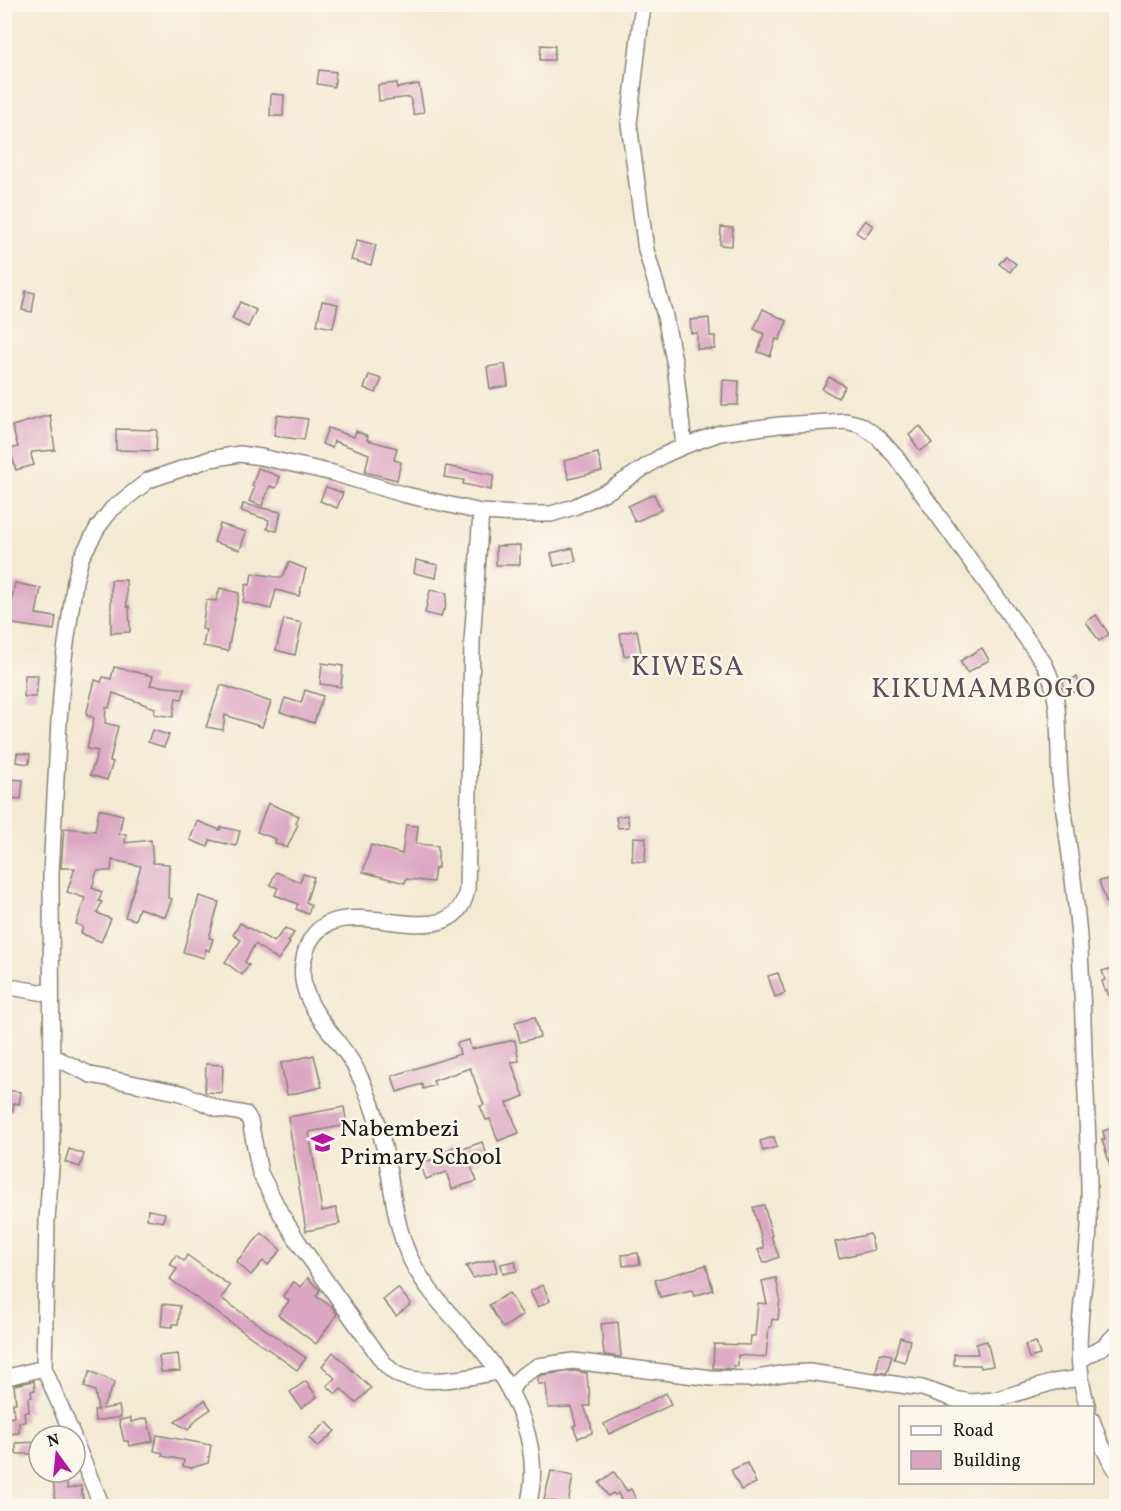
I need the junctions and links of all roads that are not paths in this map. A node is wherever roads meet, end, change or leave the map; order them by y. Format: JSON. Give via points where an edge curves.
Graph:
{"nodes":[{"id":1,"x":644,"y":4,"type":"edge"},
{"id":2,"x":684,"y":446,"type":"junction"},
{"id":3,"x":481,"y":512,"type":"junction"},
{"id":4,"x":4,"y":986,"type":"edge"},
{"id":5,"x":51,"y":994,"type":"junction"},
{"id":6,"x":52,"y":1056,"type":"junction"},
{"id":7,"x":1116,"y":1334,"type":"edge"},
{"id":8,"x":1080,"y":1360,"type":"junction"},
{"id":9,"x":44,"y":1368,"type":"junction"},
{"id":10,"x":498,"y":1372,"type":"junction"},
{"id":11,"x":4,"y":1378,"type":"edge"},
{"id":12,"x":1080,"y":1378,"type":"junction"},
{"id":13,"x":510,"y":1392,"type":"junction"},
{"id":14,"x":1088,"y":1406,"type":"edge"},
{"id":15,"x":68,"y":1424,"type":"edge"},
{"id":16,"x":1094,"y":1426,"type":"edge"},
{"id":17,"x":87,"y":1470,"type":"edge"},
{"id":18,"x":1116,"y":1470,"type":"edge"},
{"id":19,"x":102,"y":1506,"type":"edge"},
{"id":20,"x":528,"y":1506,"type":"edge"}],
"edges":[{"from":1,"to":2,"type":"street","via":[[629,124],[646,249],[675,365]]},
{"from":2,"to":3,"type":"street","via":[[574,507],[551,514]]},
{"from":2,"to":8,"type":"street","via":[[720,433],[779,425],[846,421],[861,425],[896,457],[1051,675],[1079,935],[1087,1100],[1089,1225]]},
{"from":3,"to":5,"type":"street","via":[[333,473],[240,454],[210,459],[149,480],[112,508],[81,558],[64,658],[51,873]]},
{"from":3,"to":10,"type":"street","via":[[472,642],[465,903],[458,913],[423,923],[334,920],[312,935],[302,979],[319,1018],[350,1058],[362,1083],[380,1135],[410,1258]]},
{"from":4,"to":5,"type":"street"},
{"from":5,"to":6,"type":"street"},
{"from":6,"to":9,"type":"street"},
{"from":6,"to":10,"type":"street","via":[[92,1075],[181,1093],[208,1105],[246,1114],[260,1173],[281,1214],[383,1362],[400,1376],[417,1380],[460,1379]]},
{"from":7,"to":8,"type":"street"},
{"from":8,"to":12,"type":"street"},
{"from":9,"to":11,"type":"street"},
{"from":9,"to":15,"type":"street"},
{"from":10,"to":13,"type":"street"},
{"from":12,"to":13,"type":"street","via":[[971,1402],[922,1388],[809,1372],[751,1379],[712,1378],[573,1361],[538,1366],[523,1375]]},
{"from":12,"to":14,"type":"street"},
{"from":13,"to":20,"type":"street","via":[[532,1451]]},
{"from":16,"to":18,"type":"street"},
{"from":17,"to":19,"type":"street"}]}
